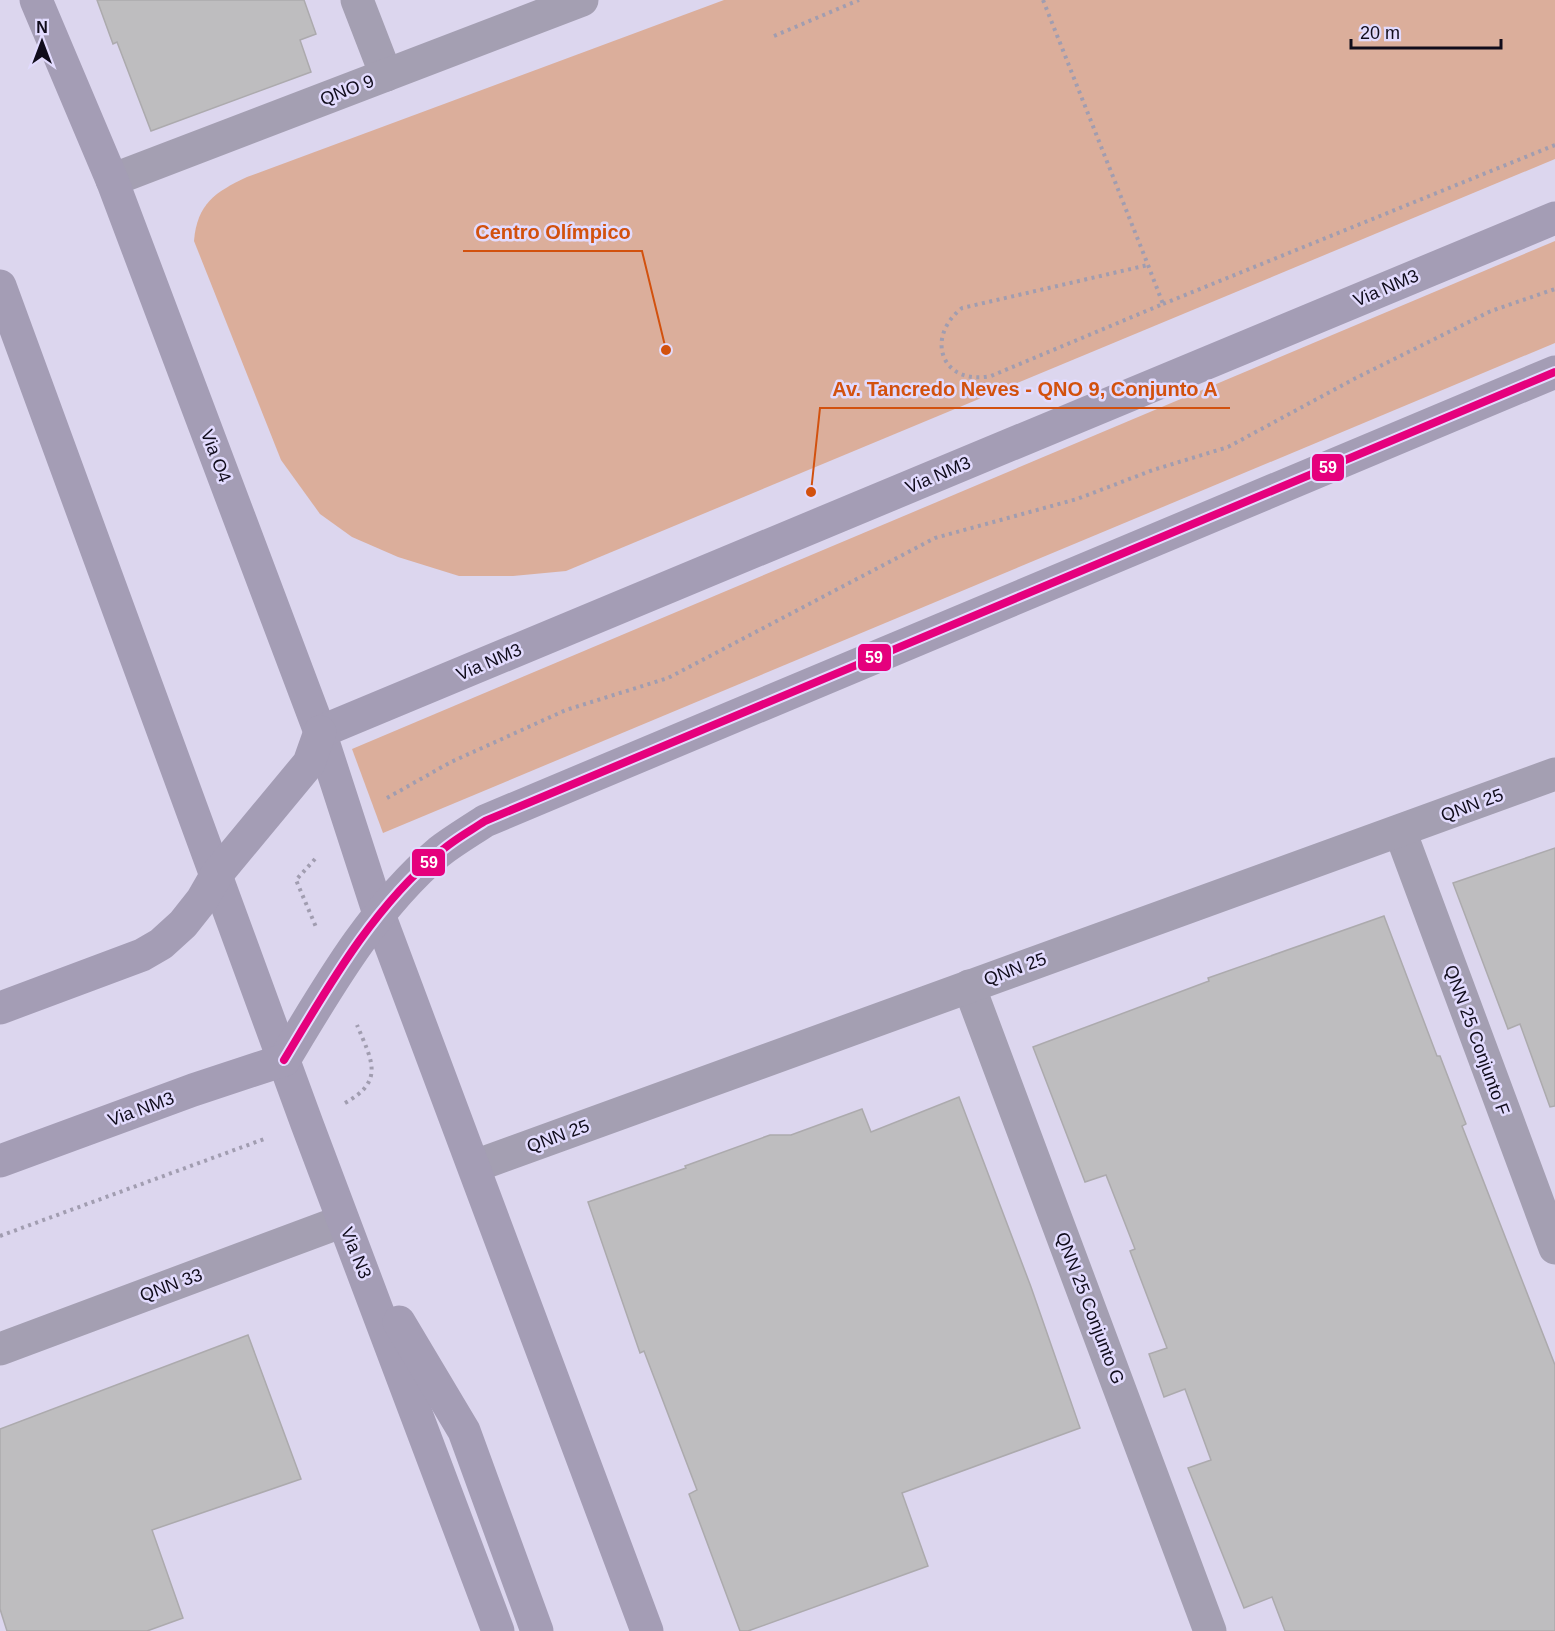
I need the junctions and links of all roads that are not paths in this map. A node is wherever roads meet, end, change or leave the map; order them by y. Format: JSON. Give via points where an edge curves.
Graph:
{"nodes":[{"id":1,"x":36,"y":0,"type":"edge"},
{"id":2,"x":357,"y":0,"type":"edge"},
{"id":3,"x":582,"y":0,"type":"edge"},
{"id":4,"x":386,"y":75,"type":"junction"},
{"id":5,"x":112,"y":180,"type":"junction"},
{"id":6,"x":1555,"y":218,"type":"edge"},
{"id":7,"x":0,"y":286,"type":"edge"},
{"id":8,"x":1555,"y":372,"type":"edge"},
{"id":9,"x":321,"y":732,"type":"junction"},
{"id":10,"x":1555,"y":774,"type":"edge"},
{"id":11,"x":1400,"y":831,"type":"junction"},
{"id":12,"x":217,"y":874,"type":"junction"},
{"id":13,"x":380,"y":917,"type":"junction"},
{"id":14,"x":969,"y":986,"type":"junction"},
{"id":15,"x":0,"y":1008,"type":"edge"},
{"id":16,"x":284,"y":1060,"type":"junction"},
{"id":17,"x":0,"y":1161,"type":"edge"},
{"id":18,"x":475,"y":1166,"type":"junction"},
{"id":19,"x":343,"y":1221,"type":"junction"},
{"id":20,"x":1555,"y":1248,"type":"edge"},
{"id":21,"x":357,"y":1251,"type":"junction"},
{"id":22,"x":0,"y":1349,"type":"edge"},
{"id":23,"x":498,"y":1631,"type":"edge"},
{"id":24,"x":537,"y":1631,"type":"edge"},
{"id":25,"x":647,"y":1631,"type":"edge"},
{"id":26,"x":1210,"y":1631,"type":"edge"}],
"edges":[{"from":1,"to":5,"type":"main road","name":"Via O4"},
{"from":2,"to":4,"type":"street"},
{"from":3,"to":4,"type":"street","name":"QNO 9"},
{"from":4,"to":5,"type":"street","name":"QNO 9"},
{"from":5,"to":9,"type":"main road","name":"Via O4"},
{"from":6,"to":9,"type":"main road","name":"Via NM3"},
{"from":7,"to":12,"type":"main road"},
{"from":8,"to":13,"type":"main road","via":[[485,821],[440,851],[404,886]]},
{"from":9,"to":12,"type":"main road","via":[[309,763]]},
{"from":9,"to":13,"type":"main road","name":"Via O4"},
{"from":10,"to":11,"type":"street","name":"QNN 25"},
{"from":11,"to":14,"type":"street","name":"QNN 25"},
{"from":11,"to":20,"type":"street","name":"QNN 25 Conjunto F"},
{"from":12,"to":15,"type":"main road","via":[[196,908],[161,944],[142,955]]},
{"from":12,"to":16,"type":"main road","name":"Via N3"},
{"from":13,"to":16,"type":"main road","via":[[337,972]]},
{"from":13,"to":18,"type":"main road"},
{"from":14,"to":18,"type":"street","name":"QNN 25"},
{"from":14,"to":26,"type":"street","name":"QNN 25 Conjunto G"},
{"from":16,"to":17,"type":"main road","name":"Via NM3"},
{"from":16,"to":19,"type":"main road","name":"Via N3"},
{"from":18,"to":25,"type":"main road"},
{"from":19,"to":21,"type":"main road","name":"Via N3"},
{"from":19,"to":22,"type":"street","name":"QNN 33"},
{"from":21,"to":23,"type":"main road","name":"Via N3"},
{"from":21,"to":24,"type":"main road","via":[[464,1431]]}]}
